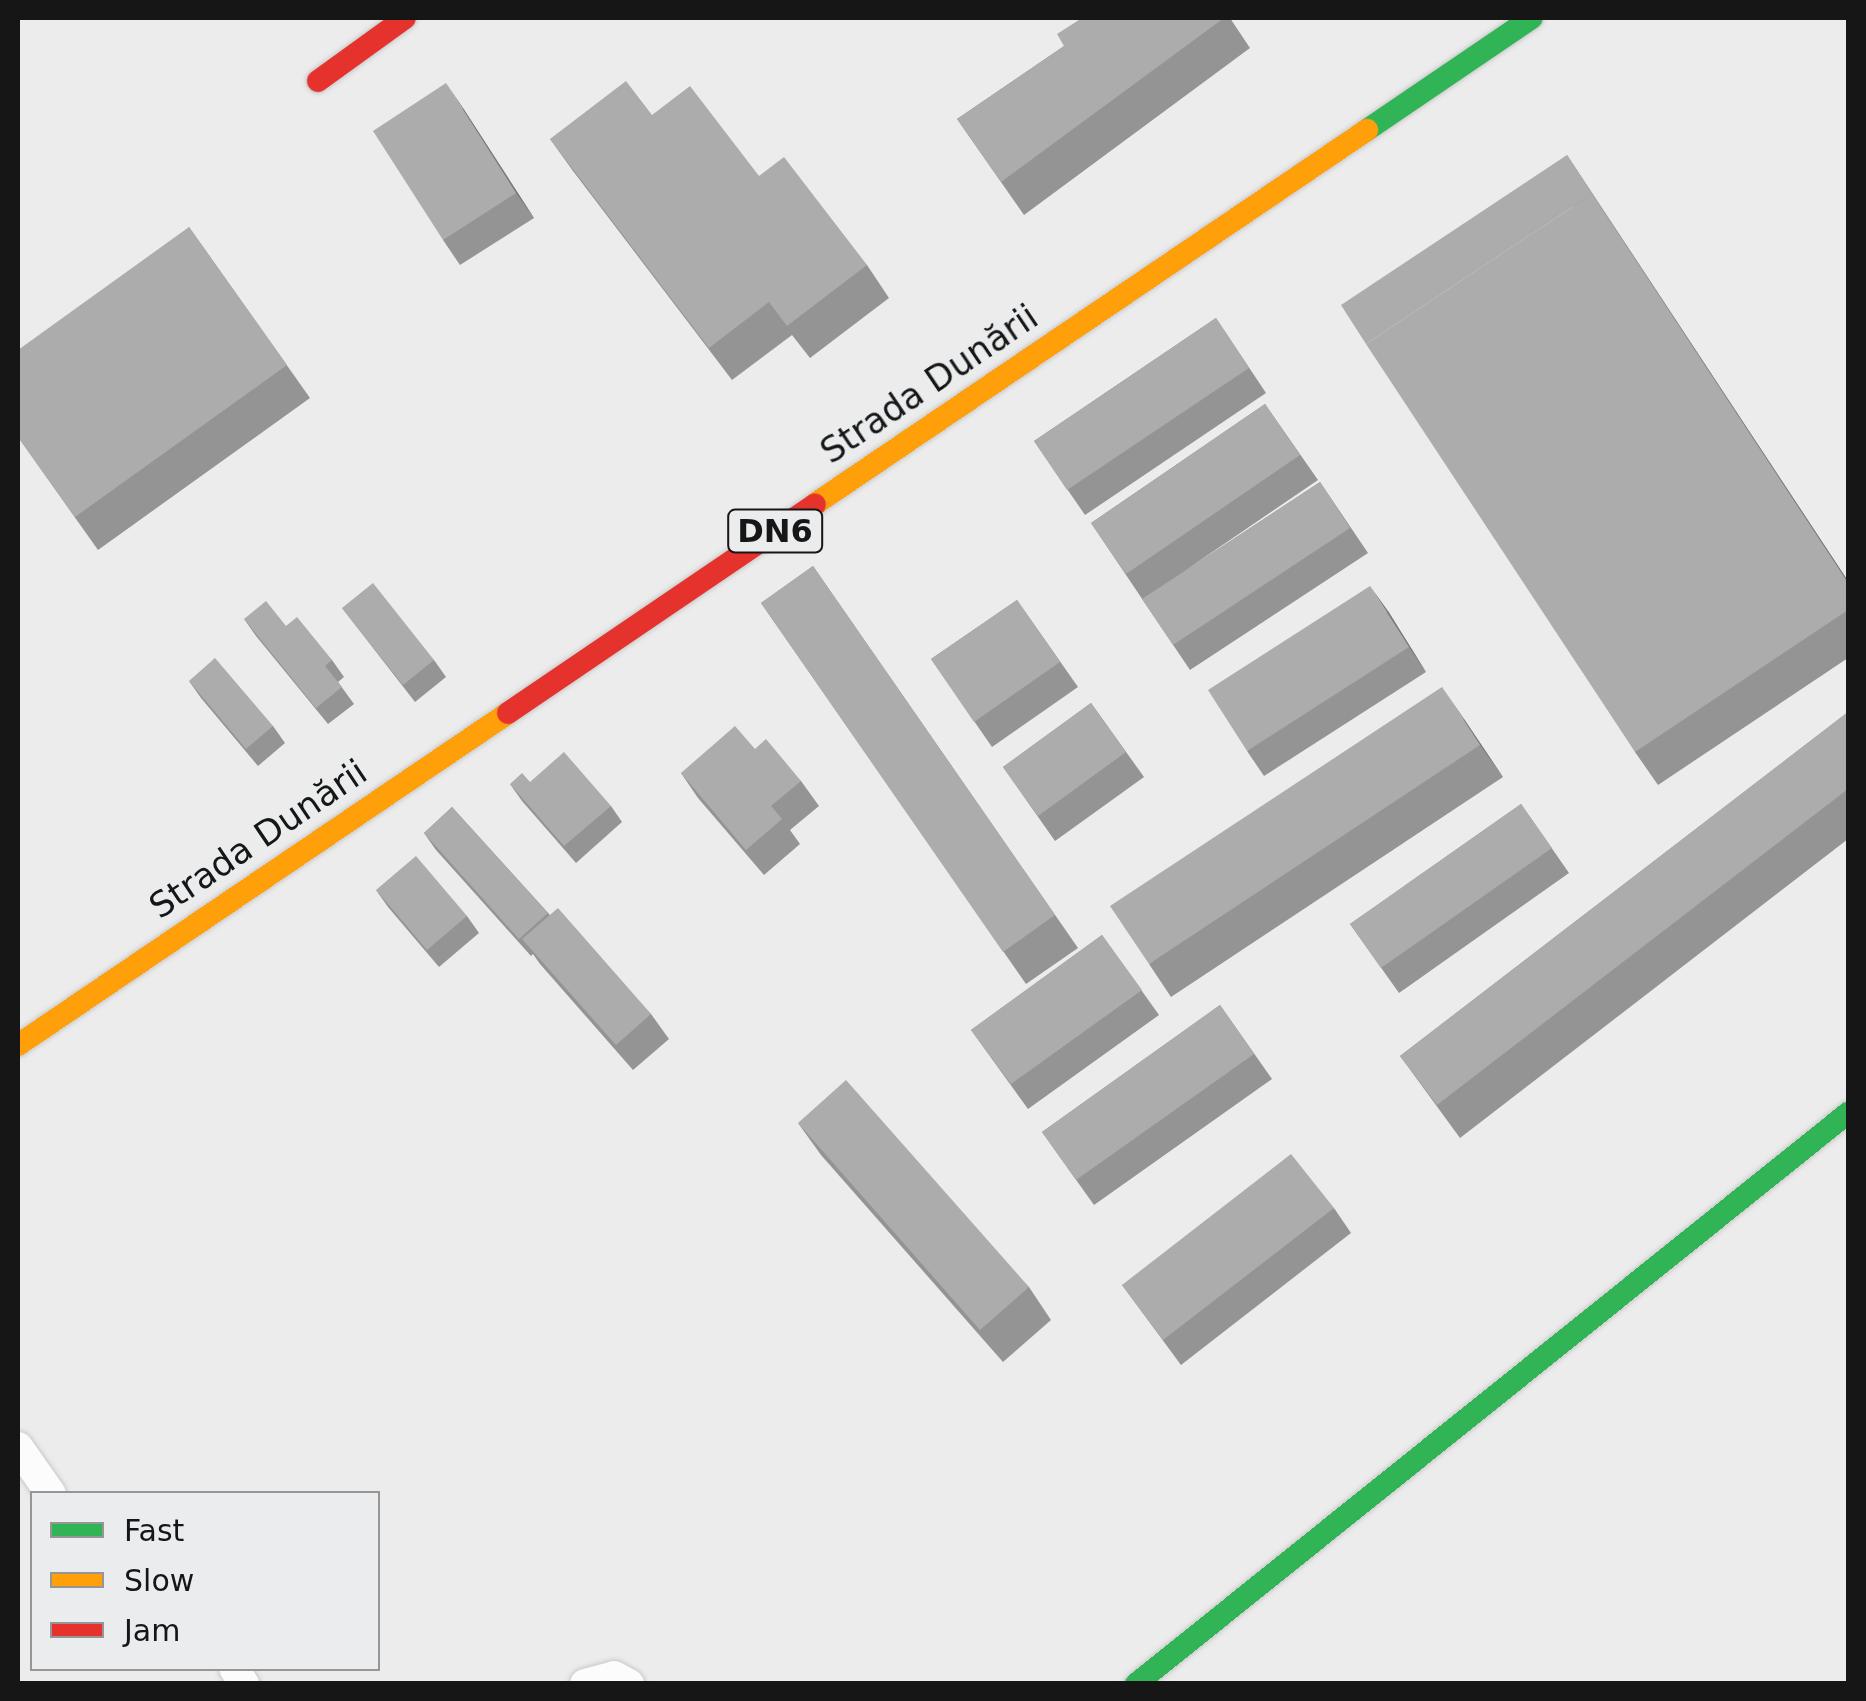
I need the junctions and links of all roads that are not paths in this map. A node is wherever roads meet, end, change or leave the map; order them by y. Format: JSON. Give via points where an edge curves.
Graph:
{"nodes":[{"id":1,"x":405,"y":18,"type":"edge"},
{"id":2,"x":1532,"y":18,"type":"edge"},
{"id":3,"x":318,"y":82,"type":"dead end"},
{"id":4,"x":18,"y":1045,"type":"edge"},
{"id":5,"x":1848,"y":1114,"type":"edge"},
{"id":6,"x":18,"y":1448,"type":"edge"},
{"id":7,"x":49,"y":1491,"type":"edge"},
{"id":8,"x":585,"y":1684,"type":"edge"},
{"id":9,"x":629,"y":1684,"type":"edge"},
{"id":10,"x":1136,"y":1684,"type":"edge"}],
"edges":[{"from":1,"to":3,"type":"main road"},
{"from":2,"to":4,"type":"main road","name":"Strada Dunării","number":"DN6"},
{"from":5,"to":10,"type":"main road"},
{"from":6,"to":7,"type":"street"},
{"from":8,"to":9,"type":"street","via":[[614,1676]]}]}
